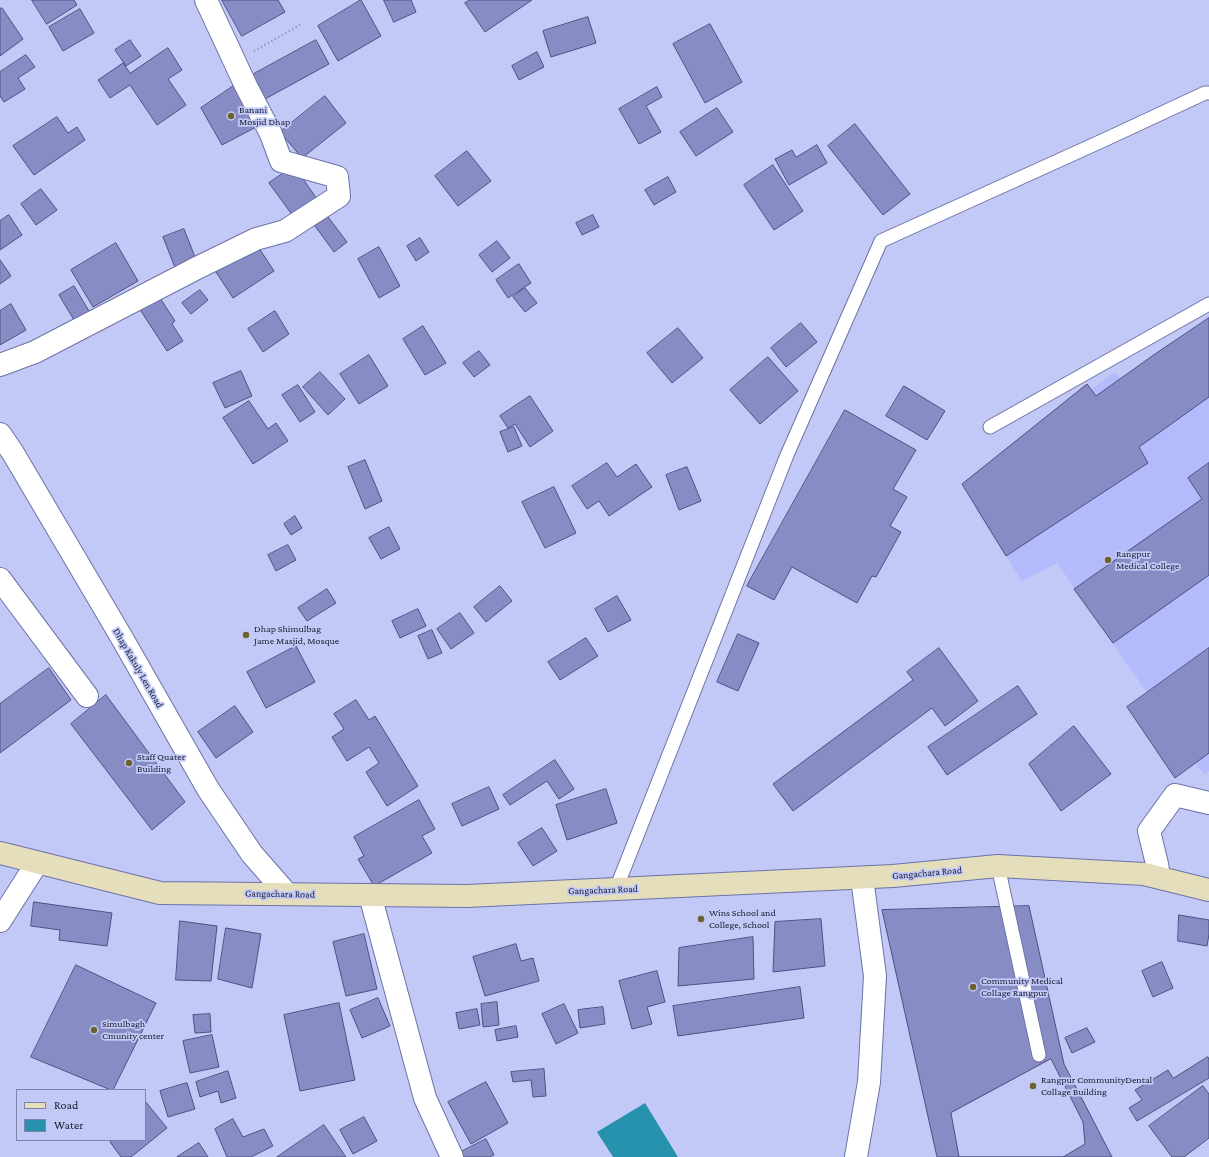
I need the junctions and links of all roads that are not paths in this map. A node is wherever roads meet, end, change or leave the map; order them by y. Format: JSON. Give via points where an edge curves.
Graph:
{"nodes":[{"id":1,"x":206,"y":0,"type":"edge"},
{"id":2,"x":1209,"y":93,"type":"edge"},
{"id":3,"x":1209,"y":304,"type":"edge"},
{"id":4,"x":0,"y":365,"type":"edge"},
{"id":5,"x":990,"y":427,"type":"dead end"},
{"id":6,"x":0,"y":434,"type":"edge"},
{"id":7,"x":0,"y":579,"type":"edge"},
{"id":8,"x":87,"y":696,"type":"dead end"},
{"id":9,"x":1209,"y":803,"type":"edge"},
{"id":10,"x":0,"y":853,"type":"edge"},
{"id":11,"x":37,"y":863,"type":"junction"},
{"id":12,"x":998,"y":866,"type":"junction"},
{"id":13,"x":1158,"y":877,"type":"junction"},
{"id":14,"x":862,"y":878,"type":"junction"},
{"id":15,"x":616,"y":889,"type":"junction"},
{"id":16,"x":1209,"y":890,"type":"edge"},
{"id":17,"x":287,"y":894,"type":"junction"},
{"id":18,"x":370,"y":895,"type":"junction"},
{"id":19,"x":0,"y":921,"type":"edge"},
{"id":20,"x":1039,"y":1055,"type":"dead end"},
{"id":21,"x":452,"y":1157,"type":"edge"},
{"id":22,"x":856,"y":1157,"type":"edge"}],
"edges":[{"from":1,"to":4,"type":"street","via":[[271,134],[280,161],[337,177],[339,196],[285,231],[256,239],[35,352]]},
{"from":2,"to":15,"type":"lane","via":[[881,241],[787,454]]},
{"from":3,"to":5,"type":"lane"},
{"from":6,"to":17,"type":"street","name":"Dhap Kakuly Len Road","via":[[208,789],[252,854]]},
{"from":7,"to":8,"type":"street"},
{"from":9,"to":13,"type":"street","via":[[1175,795],[1149,831]]},
{"from":10,"to":11,"type":"main road","name":"Gangachara Road"},
{"from":11,"to":17,"type":"main road","name":"Gangachara Road","via":[[160,893]]},
{"from":11,"to":19,"type":"street"},
{"from":12,"to":13,"type":"main road","name":"Gangachara Road","via":[[1144,874]]},
{"from":12,"to":14,"type":"main road","name":"Gangachara Road"},
{"from":12,"to":20,"type":"lane"},
{"from":13,"to":16,"type":"main road","name":"Gangachara Road"},
{"from":14,"to":15,"type":"main road","name":"Gangachara Road"},
{"from":14,"to":22,"type":"street","via":[[875,976],[868,1082]]},
{"from":15,"to":18,"type":"main road","name":"Gangachara Road","via":[[467,896]]},
{"from":17,"to":18,"type":"main road","name":"Gangachara Road"},
{"from":18,"to":21,"type":"street","via":[[425,1098]]}]}
